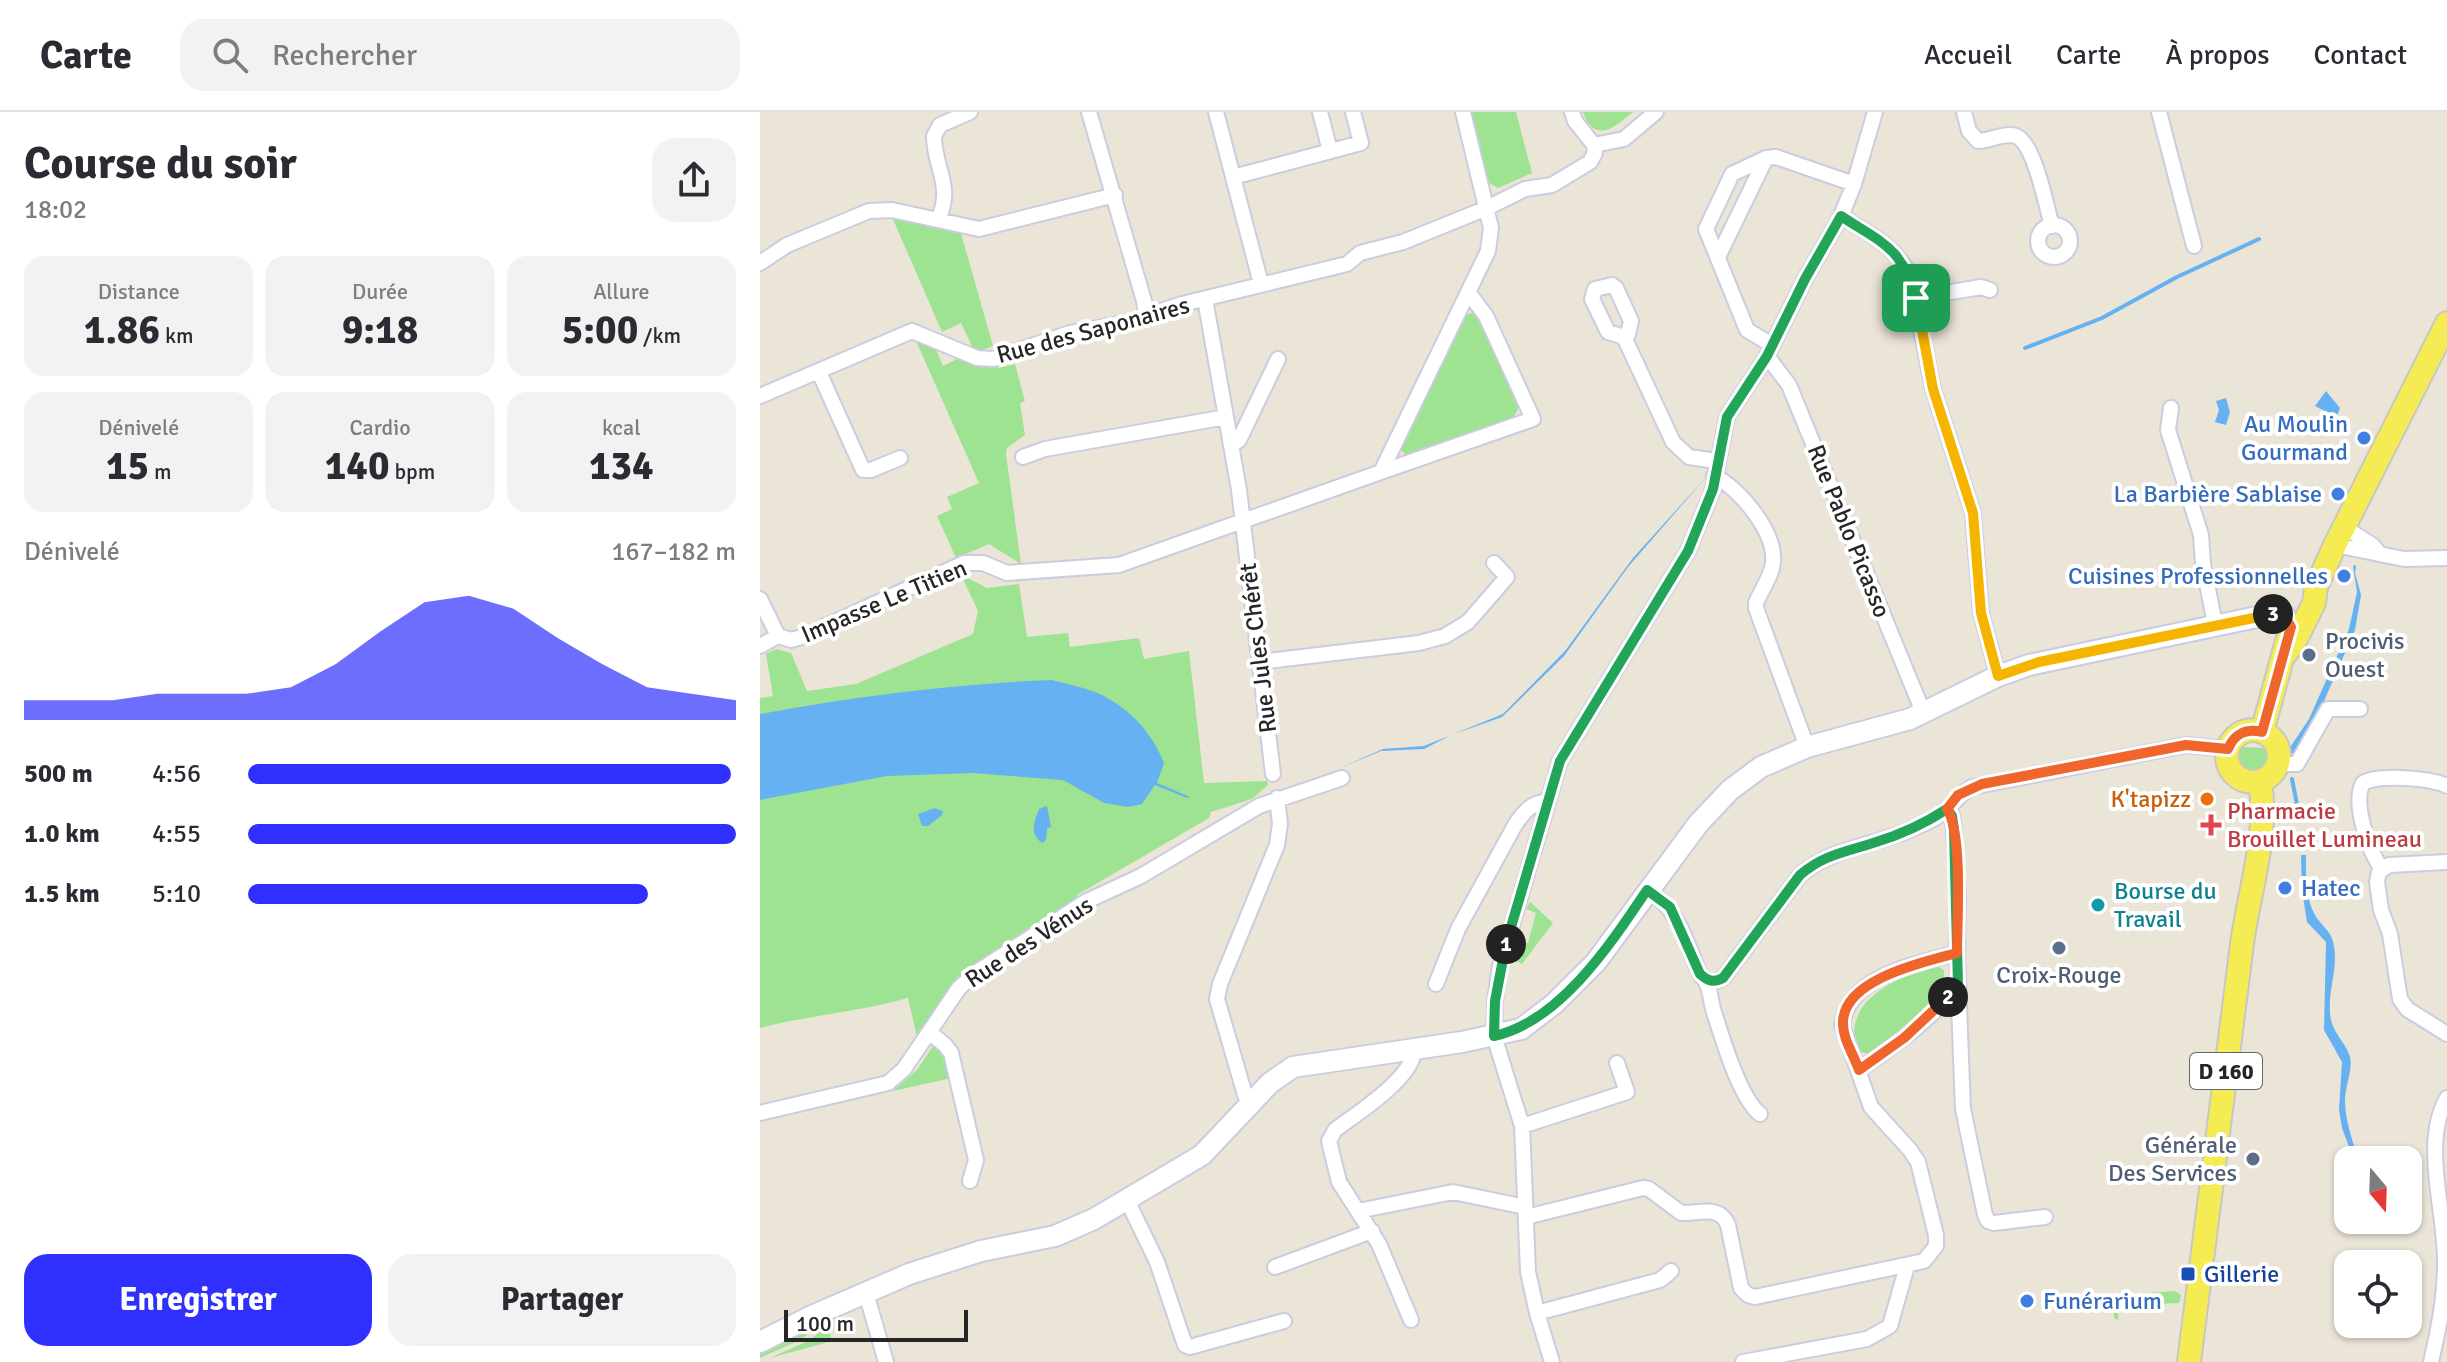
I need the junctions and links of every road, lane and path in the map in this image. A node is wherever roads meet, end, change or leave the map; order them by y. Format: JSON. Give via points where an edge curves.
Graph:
{"nodes":[{"id":1,"x":970,"y":112,"type":"edge"},
{"id":2,"x":1089,"y":112,"type":"edge"},
{"id":3,"x":1216,"y":112,"type":"edge"},
{"id":4,"x":1320,"y":112,"type":"edge"},
{"id":5,"x":1353,"y":112,"type":"edge"},
{"id":6,"x":1463,"y":112,"type":"edge"},
{"id":7,"x":1572,"y":112,"type":"edge"},
{"id":8,"x":1656,"y":112,"type":"edge"},
{"id":9,"x":1875,"y":112,"type":"edge"},
{"id":10,"x":1964,"y":112,"type":"edge"},
{"id":11,"x":2159,"y":112,"type":"edge"},
{"id":12,"x":1594,"y":145,"type":"junction"},
{"id":13,"x":1330,"y":151,"type":"junction"},
{"id":14,"x":1766,"y":158,"type":"junction"},
{"id":15,"x":1233,"y":177,"type":"junction"},
{"id":16,"x":1854,"y":184,"type":"junction"},
{"id":17,"x":1115,"y":195,"type":"junction"},
{"id":18,"x":1487,"y":208,"type":"junction"},
{"id":19,"x":1841,"y":216,"type":"junction"},
{"id":20,"x":938,"y":220,"type":"junction"},
{"id":21,"x":2052,"y":226,"type":"dead end"},
{"id":22,"x":2194,"y":246,"type":"dead end"},
{"id":23,"x":1718,"y":257,"type":"junction"},
{"id":24,"x":760,"y":263,"type":"edge"},
{"id":25,"x":1261,"y":284,"type":"junction"},
{"id":26,"x":1990,"y":290,"type":"dead end"},
{"id":27,"x":1468,"y":292,"type":"junction"},
{"id":28,"x":1916,"y":298,"type":"junction"},
{"id":29,"x":1205,"y":299,"type":"junction"},
{"id":30,"x":1146,"y":317,"type":"junction"},
{"id":31,"x":2447,"y":323,"type":"edge"},
{"id":32,"x":1624,"y":337,"type":"dead end"},
{"id":33,"x":1769,"y":351,"type":"junction"},
{"id":34,"x":1278,"y":359,"type":"dead end"},
{"id":35,"x":819,"y":372,"type":"junction"},
{"id":36,"x":760,"y":396,"type":"edge"},
{"id":37,"x":2171,"y":408,"type":"dead end"},
{"id":38,"x":1226,"y":417,"type":"junction"},
{"id":39,"x":1231,"y":446,"type":"junction"},
{"id":40,"x":1023,"y":457,"type":"dead end"},
{"id":41,"x":900,"y":458,"type":"dead end"},
{"id":42,"x":1715,"y":468,"type":"junction"},
{"id":43,"x":1381,"y":472,"type":"junction"},
{"id":44,"x":1243,"y":521,"type":"junction"},
{"id":45,"x":2339,"y":536,"type":"junction"},
{"id":46,"x":2447,"y":558,"type":"edge"},
{"id":47,"x":1494,"y":563,"type":"dead end"},
{"id":48,"x":2316,"y":587,"type":"junction"},
{"id":49,"x":760,"y":599,"type":"edge"},
{"id":50,"x":2215,"y":624,"type":"junction"},
{"id":51,"x":2291,"y":627,"type":"junction"},
{"id":52,"x":778,"y":636,"type":"junction"},
{"id":53,"x":760,"y":646,"type":"edge"},
{"id":54,"x":2286,"y":653,"type":"junction"},
{"id":55,"x":1260,"y":662,"type":"junction"},
{"id":56,"x":1998,"y":676,"type":"junction"},
{"id":57,"x":2360,"y":709,"type":"dead end"},
{"id":58,"x":1923,"y":712,"type":"junction"},
{"id":59,"x":2262,"y":732,"type":"junction"},
{"id":60,"x":1807,"y":747,"type":"junction"},
{"id":61,"x":2228,"y":749,"type":"junction"},
{"id":62,"x":2278,"y":764,"type":"junction"},
{"id":63,"x":1273,"y":774,"type":"dead end"},
{"id":64,"x":1342,"y":778,"type":"dead end"},
{"id":65,"x":2260,"y":782,"type":"junction"},
{"id":66,"x":2447,"y":786,"type":"edge"},
{"id":67,"x":1277,"y":798,"type":"junction"},
{"id":68,"x":1548,"y":802,"type":"junction"},
{"id":69,"x":1947,"y":809,"type":"junction"},
{"id":70,"x":2447,"y":862,"type":"edge"},
{"id":71,"x":2382,"y":869,"type":"junction"},
{"id":72,"x":1647,"y":890,"type":"junction"},
{"id":73,"x":1957,"y":953,"type":"junction"},
{"id":74,"x":1707,"y":981,"type":"junction"},
{"id":75,"x":1436,"y":984,"type":"dead end"},
{"id":76,"x":1958,"y":985,"type":"junction"},
{"id":77,"x":929,"y":1032,"type":"junction"},
{"id":78,"x":2447,"y":1034,"type":"edge"},
{"id":79,"x":1494,"y":1036,"type":"junction"},
{"id":80,"x":1414,"y":1049,"type":"junction"},
{"id":81,"x":1617,"y":1063,"type":"dead end"},
{"id":82,"x":1859,"y":1070,"type":"junction"},
{"id":83,"x":2447,"y":1098,"type":"edge"},
{"id":84,"x":1251,"y":1103,"type":"junction"},
{"id":85,"x":760,"y":1113,"type":"edge"},
{"id":86,"x":1760,"y":1114,"type":"dead end"},
{"id":87,"x":1522,"y":1126,"type":"junction"},
{"id":88,"x":970,"y":1181,"type":"dead end"},
{"id":89,"x":1127,"y":1200,"type":"junction"},
{"id":90,"x":1358,"y":1211,"type":"junction"},
{"id":91,"x":1526,"y":1212,"type":"junction"},
{"id":92,"x":2045,"y":1217,"type":"dead end"},
{"id":93,"x":1372,"y":1231,"type":"junction"},
{"id":94,"x":1907,"y":1266,"type":"junction"},
{"id":95,"x":1275,"y":1267,"type":"dead end"},
{"id":96,"x":1671,"y":1271,"type":"dead end"},
{"id":97,"x":866,"y":1293,"type":"junction"},
{"id":98,"x":1537,"y":1313,"type":"junction"},
{"id":99,"x":1411,"y":1320,"type":"dead end"},
{"id":100,"x":1284,"y":1321,"type":"dead end"},
{"id":101,"x":760,"y":1342,"type":"edge"},
{"id":102,"x":886,"y":1362,"type":"edge"},
{"id":103,"x":1552,"y":1362,"type":"edge"},
{"id":104,"x":1743,"y":1362,"type":"edge"},
{"id":105,"x":2189,"y":1362,"type":"edge"},
{"id":106,"x":2431,"y":1362,"type":"edge"}],
"edges":[{"from":1,"to":20,"type":"street","via":[[940,125],[934,136],[946,186]]},
{"from":2,"to":17,"type":"street"},
{"from":3,"to":15,"type":"street"},
{"from":4,"to":13,"type":"street"},
{"from":5,"to":13,"type":"street","via":[[1361,143]]},
{"from":6,"to":18,"type":"street"},
{"from":7,"to":12,"type":"street"},
{"from":8,"to":12,"type":"street","via":[[1624,139]]},
{"from":9,"to":16,"type":"street"},
{"from":10,"to":21,"type":"street","via":[[1978,141],[2008,135],[2026,145]]},
{"from":11,"to":22,"type":"street"},
{"from":12,"to":18,"type":"street","name":"Rue des Saponaires","via":[[1590,162],[1564,179],[1525,189]]},
{"from":13,"to":15,"type":"street"},
{"from":14,"to":16,"type":"street"},
{"from":14,"to":23,"type":"street"},
{"from":14,"to":23,"type":"street","name":"Rue Pablo Picasso","via":[[1732,174],[1706,229]]},
{"from":15,"to":25,"type":"street"},
{"from":16,"to":19,"type":"street"},
{"from":17,"to":20,"type":"street","via":[[979,229]]},
{"from":17,"to":30,"type":"street"},
{"from":18,"to":25,"type":"street","name":"Rue des Saponaires","via":[[1360,253],[1347,264]]},
{"from":18,"to":27,"type":"street","via":[[1488,251]]},
{"from":19,"to":28,"type":"street","via":[[1899,257]]},
{"from":19,"to":33,"type":"street"},
{"from":20,"to":24,"type":"street","via":[[869,211],[787,245]]},
{"from":23,"to":33,"type":"street","name":"Rue Pablo Picasso","via":[[1747,330]]},
{"from":25,"to":29,"type":"street","name":"Rue des Saponaires"},
{"from":26,"to":28,"type":"street"},
{"from":27,"to":43,"type":"street"},
{"from":27,"to":43,"type":"street","name":"Impasse Le Titien","via":[[1486,316],[1533,419]]},
{"from":28,"to":56,"type":"street","via":[[1933,389],[1973,513],[1981,613]]},
{"from":29,"to":30,"type":"street","name":"Rue des Saponaires"},
{"from":29,"to":38,"type":"street","name":"Rue Jules Chérêt"},
{"from":30,"to":35,"type":"street","name":"Rue des Saponaires","via":[[984,359],[912,331]]},
{"from":31,"to":45,"type":"main road"},
{"from":32,"to":42,"type":"street","via":[[1673,442],[1689,457]]},
{"from":33,"to":42,"type":"street","via":[[1727,417]]},
{"from":33,"to":58,"type":"street","name":"Rue Pablo Picasso","via":[[1789,385]]},
{"from":34,"to":39,"type":"street","via":[[1239,440]]},
{"from":35,"to":36,"type":"street","name":"Rue des Saponaires"},
{"from":35,"to":41,"type":"street","via":[[863,470]]},
{"from":37,"to":50,"type":"street","via":[[2168,430],[2201,535]]},
{"from":38,"to":39,"type":"street","name":"Rue Jules Chérêt"},
{"from":38,"to":40,"type":"street"},
{"from":39,"to":44,"type":"street","name":"Rue Jules Chérêt"},
{"from":42,"to":60,"type":"street","via":[[1755,514],[1773,554],[1756,608]]},
{"from":42,"to":68,"type":"street","via":[[1704,517],[1688,551],[1574,735]]},
{"from":43,"to":44,"type":"street","name":"Impasse Le Titien"},
{"from":44,"to":52,"type":"street","name":"Impasse Le Titien","via":[[1113,566],[1007,573],[964,563],[802,637]]},
{"from":44,"to":55,"type":"street","name":"Rue Jules Chérêt"},
{"from":45,"to":46,"type":"street","via":[[2362,553]]},
{"from":45,"to":48,"type":"main road"},
{"from":47,"to":55,"type":"street","via":[[1507,577],[1468,622],[1445,636]]},
{"from":48,"to":51,"type":"main road"},
{"from":48,"to":54,"type":"main road","via":[[2314,603]]},
{"from":49,"to":52,"type":"street"},
{"from":50,"to":51,"type":"street","via":[[2271,614],[2284,615]]},
{"from":50,"to":56,"type":"street"},
{"from":51,"to":54,"type":"main road"},
{"from":52,"to":53,"type":"street","name":"Impasse Le Titien"},
{"from":54,"to":59,"type":"main road"},
{"from":55,"to":63,"type":"street","name":"Rue Jules Chérêt"},
{"from":56,"to":58,"type":"street"},
{"from":57,"to":62,"type":"street","via":[[2328,709],[2297,764]]},
{"from":58,"to":60,"type":"street"},
{"from":59,"to":61,"type":"main road","via":[[2241,733]]},
{"from":59,"to":62,"type":"main road","via":[[2277,745]]},
{"from":60,"to":72,"type":"street","via":[[1761,767],[1730,790]]},
{"from":61,"to":65,"type":"main road","via":[[2227,763],[2234,775]]},
{"from":61,"to":69,"type":"street","via":[[2186,745],[1982,784],[1958,795]]},
{"from":62,"to":65,"type":"main road"},
{"from":64,"to":67,"type":"street","name":"Rue des Vénus"},
{"from":65,"to":105,"type":"main road","number":"D 160","via":[[2263,821]]},
{"from":66,"to":71,"type":"street","via":[[2429,780],[2363,783],[2362,819]]},
{"from":67,"to":77,"type":"street","name":"Rue des Vénus","via":[[1087,901],[977,972],[959,988]]},
{"from":67,"to":84,"type":"street","via":[[1277,845],[1217,999]]},
{"from":68,"to":75,"type":"street","via":[[1534,805],[1515,825],[1458,929]]},
{"from":68,"to":79,"type":"street","via":[[1500,966]]},
{"from":69,"to":73,"type":"street","via":[[1954,830]]},
{"from":69,"to":74,"type":"street","via":[[1912,829],[1812,865],[1723,978]]},
{"from":70,"to":71,"type":"street"},
{"from":71,"to":78,"type":"street","via":[[2377,882],[2399,995],[2407,1009]]},
{"from":72,"to":74,"type":"street","via":[[1670,907]]},
{"from":72,"to":79,"type":"street","via":[[1609,946],[1554,1004],[1521,1029]]},
{"from":73,"to":76,"type":"street"},
{"from":73,"to":82,"type":"street","via":[[1898,969],[1850,1003],[1842,1025]]},
{"from":74,"to":86,"type":"street","via":[[1748,1104]]},
{"from":76,"to":82,"type":"street","via":[[1926,1019]]},
{"from":76,"to":92,"type":"street","via":[[1964,1125],[1985,1215],[1994,1223]]},
{"from":77,"to":85,"type":"street","name":"Rue des Vénus","via":[[888,1083]]},
{"from":77,"to":88,"type":"street","via":[[951,1053],[976,1160]]},
{"from":79,"to":80,"type":"street"},
{"from":79,"to":87,"type":"street"},
{"from":80,"to":84,"type":"street","via":[[1293,1067]]},
{"from":80,"to":90,"type":"street","via":[[1398,1080],[1330,1136],[1339,1182]]},
{"from":81,"to":87,"type":"street","via":[[1627,1092]]},
{"from":82,"to":94,"type":"street","via":[[1871,1107],[1918,1162],[1936,1235],[1936,1246],[1927,1258]]},
{"from":83,"to":106,"type":"street","via":[[2434,1133],[2445,1278]]},
{"from":84,"to":89,"type":"street","via":[[1202,1155]]},
{"from":87,"to":91,"type":"street"},
{"from":89,"to":97,"type":"street","via":[[1055,1236],[960,1256]]},
{"from":89,"to":100,"type":"street","via":[[1157,1262],[1185,1345]]},
{"from":90,"to":91,"type":"street","via":[[1453,1192]]},
{"from":90,"to":93,"type":"street"},
{"from":91,"to":94,"type":"street","via":[[1643,1188],[1681,1213],[1712,1211],[1725,1218],[1741,1288],[1755,1297]]},
{"from":91,"to":98,"type":"street","via":[[1528,1272]]},
{"from":93,"to":95,"type":"street"},
{"from":93,"to":99,"type":"street"},
{"from":94,"to":104,"type":"street","via":[[1894,1319],[1884,1331],[1867,1339]]},
{"from":96,"to":98,"type":"street","via":[[1660,1280]]},
{"from":97,"to":101,"type":"street"},
{"from":97,"to":102,"type":"street"},
{"from":98,"to":103,"type":"street"}]}
